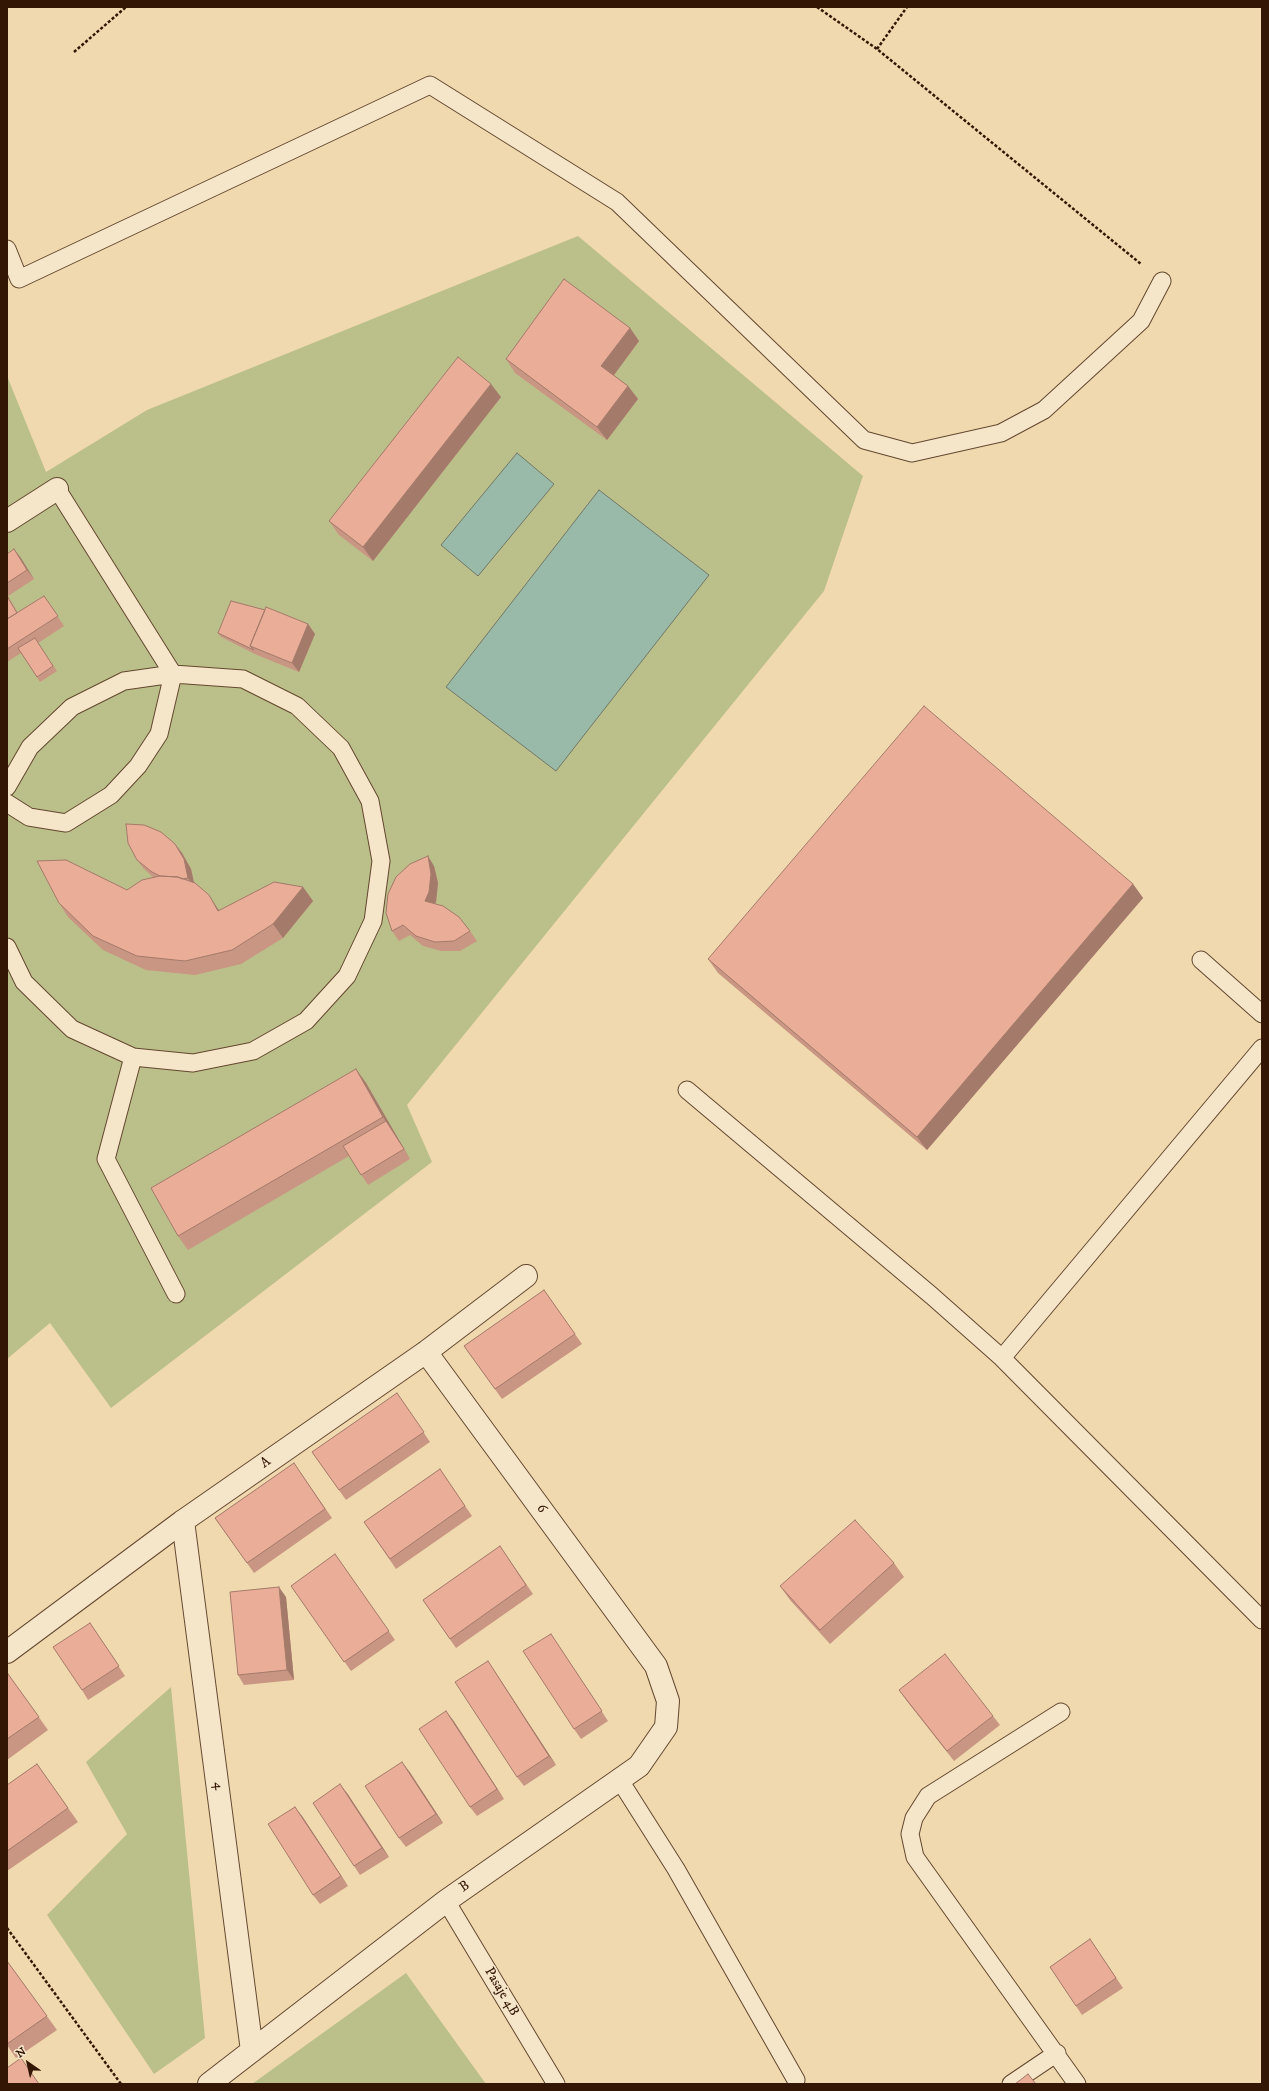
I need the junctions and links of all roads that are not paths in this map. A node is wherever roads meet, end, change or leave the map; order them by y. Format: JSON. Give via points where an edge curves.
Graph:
{"nodes":[{"id":1,"x":7,"y":249,"type":"edge"},
{"id":2,"x":1162,"y":281,"type":"road end"},
{"id":3,"x":57,"y":490,"type":"joint"},
{"id":4,"x":7,"y":521,"type":"edge"},
{"id":5,"x":173,"y":674,"type":"junction"},
{"id":6,"x":7,"y":787,"type":"edge"},
{"id":7,"x":7,"y":803,"type":"edge"},
{"id":8,"x":8,"y":952,"type":"edge"},
{"id":9,"x":1201,"y":960,"type":"dead end"},
{"id":10,"x":1262,"y":1014,"type":"edge"},
{"id":11,"x":1262,"y":1048,"type":"edge"},
{"id":12,"x":133,"y":1057,"type":"junction"},
{"id":13,"x":687,"y":1090,"type":"dead end"},
{"id":14,"x":526,"y":1276,"type":"dead end"},
{"id":15,"x":176,"y":1294,"type":"dead end"},
{"id":16,"x":426,"y":1352,"type":"junction"},
{"id":17,"x":1002,"y":1358,"type":"junction"},
{"id":18,"x":183,"y":1521,"type":"junction"},
{"id":19,"x":1262,"y":1620,"type":"edge"},
{"id":20,"x":7,"y":1652,"type":"edge"},
{"id":21,"x":656,"y":1666,"type":"joint"},
{"id":22,"x":1061,"y":1712,"type":"dead end"},
{"id":23,"x":619,"y":1779,"type":"junction"},
{"id":24,"x":446,"y":1900,"type":"junction"},
{"id":25,"x":252,"y":2051,"type":"junction"},
{"id":26,"x":1056,"y":2053,"type":"junction"},
{"id":27,"x":796,"y":2080,"type":"dead end"},
{"id":28,"x":209,"y":2084,"type":"edge"},
{"id":29,"x":556,"y":2084,"type":"edge"},
{"id":30,"x":1011,"y":2084,"type":"edge"},
{"id":31,"x":1077,"y":2084,"type":"edge"}],
"edges":[{"from":1,"to":2,"type":"lane","via":[[20,279],[430,85],[617,202],[864,440],[912,453],[1001,432],[1044,410],[1141,321]]},
{"from":3,"to":4,"type":"street"},
{"from":3,"to":5,"type":"lane"},
{"from":5,"to":6,"type":"lane","via":[[124,681],[72,707],[30,747]]},
{"from":5,"to":7,"type":"lane","via":[[159,734],[138,766],[111,795],[66,823],[29,817]]},
{"from":5,"to":12,"type":"lane","via":[[242,679],[297,706],[341,748],[370,801],[381,861],[370,928],[347,976],[306,1021],[253,1051],[216,1059],[193,1063]]},
{"from":8,"to":12,"type":"lane","via":[[24,982],[72,1029]]},
{"from":9,"to":10,"type":"lane"},
{"from":11,"to":17,"type":"lane"},
{"from":12,"to":15,"type":"lane","via":[[106,1159]]},
{"from":13,"to":17,"type":"lane"},
{"from":14,"to":16,"type":"street","name":"A"},
{"from":16,"to":18,"type":"street","name":"A"},
{"from":16,"to":21,"type":"street","name":"6"},
{"from":17,"to":19,"type":"lane"},
{"from":18,"to":20,"type":"street","name":"A"},
{"from":18,"to":25,"type":"street","name":"4"},
{"from":21,"to":23,"type":"street","name":"B","via":[[668,1700],[666,1727],[639,1766]]},
{"from":22,"to":26,"type":"lane","via":[[928,1796],[914,1818],[910,1834],[915,1857]]},
{"from":23,"to":24,"type":"street","name":"B"},
{"from":23,"to":27,"type":"lane","via":[[676,1869]]},
{"from":24,"to":25,"type":"street","name":"B"},
{"from":24,"to":29,"type":"lane","name":"Pasaje 4B"},
{"from":25,"to":28,"type":"street","name":"B"},
{"from":26,"to":30,"type":"lane"},
{"from":26,"to":31,"type":"lane"}]}
